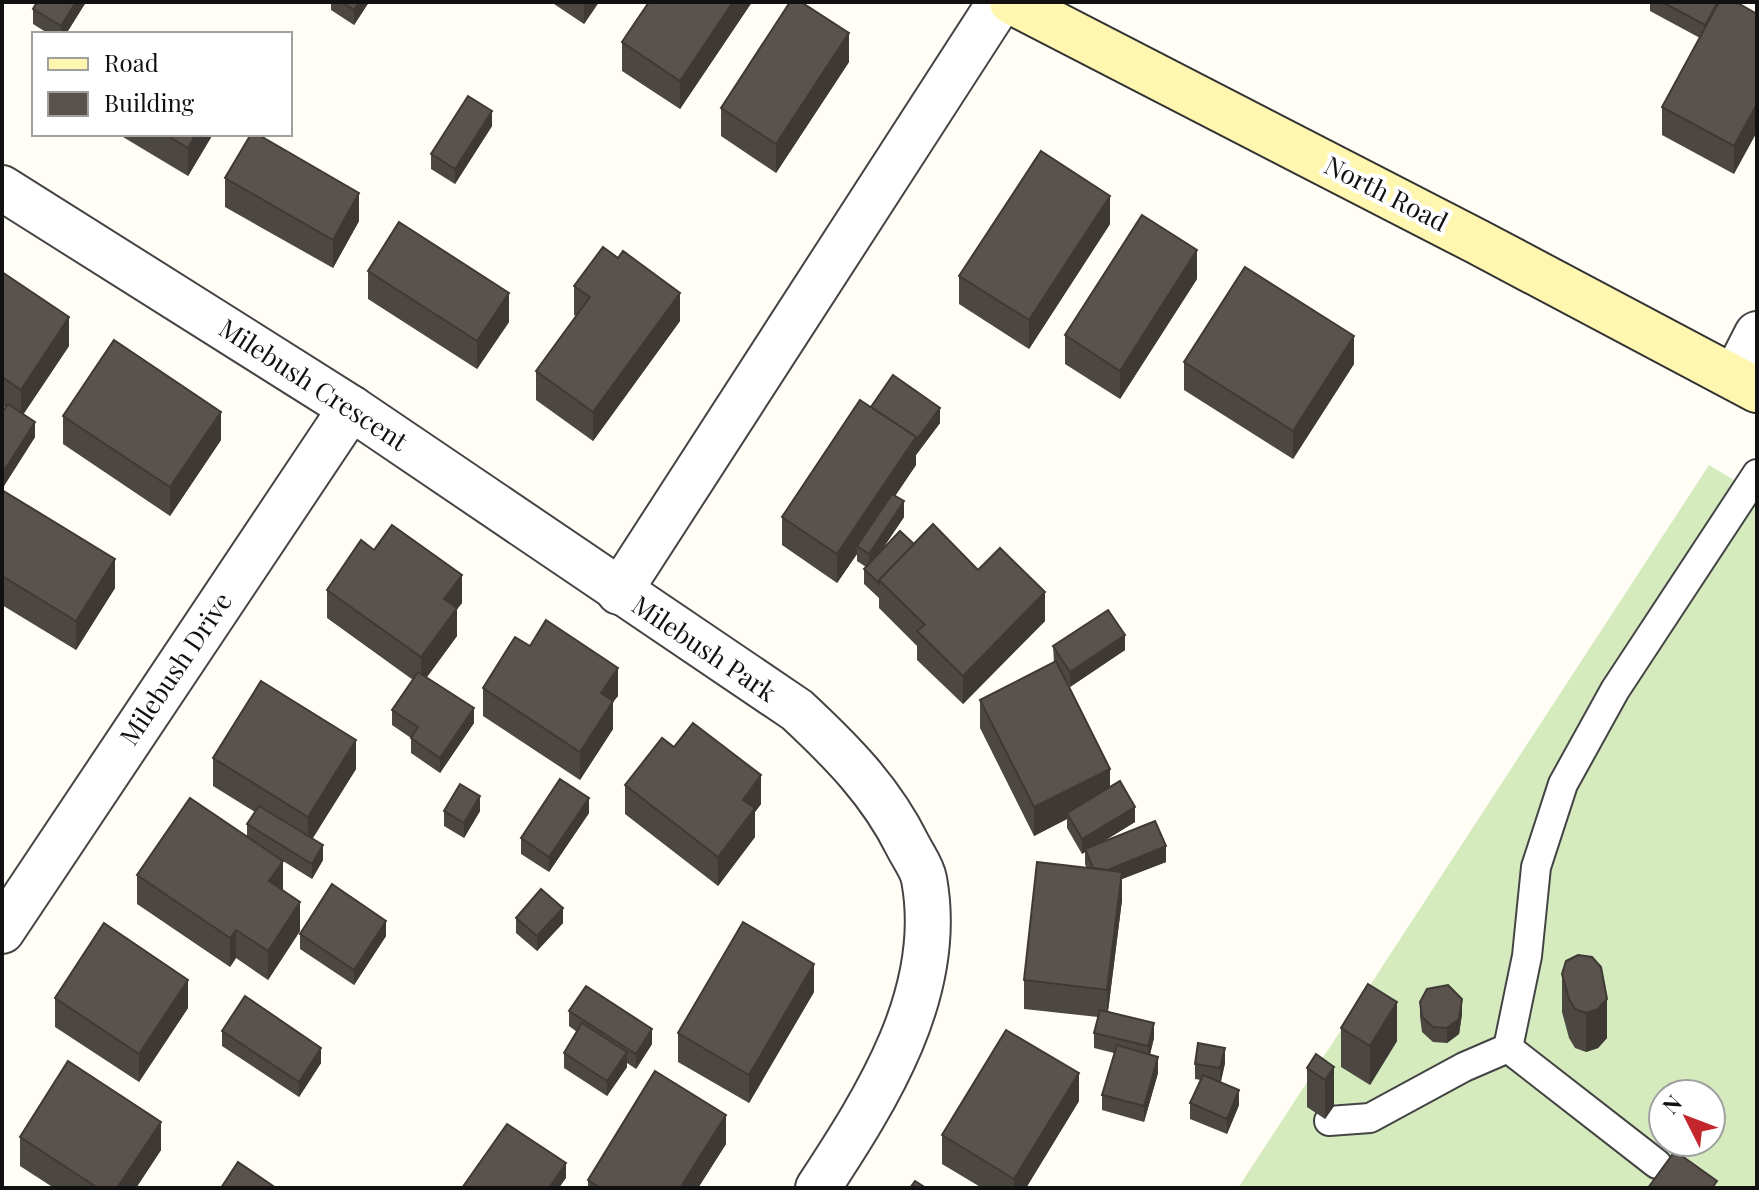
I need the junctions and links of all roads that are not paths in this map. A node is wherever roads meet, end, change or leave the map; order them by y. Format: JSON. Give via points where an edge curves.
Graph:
{"nodes":[{"id":1,"x":1000,"y":2,"type":"edge"},
{"id":2,"x":1012,"y":2,"type":"edge"},
{"id":3,"x":2,"y":188,"type":"edge"},
{"id":4,"x":1757,"y":334,"type":"edge"},
{"id":5,"x":1746,"y":384,"type":"edge"},
{"id":6,"x":351,"y":408,"type":"junction"},
{"id":7,"x":1757,"y":474,"type":"edge"},
{"id":8,"x":619,"y":592,"type":"junction"},
{"id":9,"x":2,"y":931,"type":"edge"},
{"id":10,"x":1508,"y":1048,"type":"junction"},
{"id":11,"x":1329,"y":1121,"type":"dead end"},
{"id":12,"x":1657,"y":1164,"type":"dead end"},
{"id":13,"x":818,"y":1188,"type":"edge"}],
"edges":[{"from":1,"to":8,"type":"street","name":"Milebush Park"},
{"from":2,"to":5,"type":"street","name":"North Road"},
{"from":3,"to":6,"type":"street","name":"Milebush Crescent"},
{"from":4,"to":5,"type":"street"},
{"from":6,"to":8,"type":"street","name":"Milebush Crescent"},
{"from":6,"to":9,"type":"street","name":"Milebush Drive"},
{"from":7,"to":10,"type":"lane","via":[[1615,690],[1563,784],[1536,867],[1527,956]]},
{"from":8,"to":13,"type":"street","name":"Milebush Park","via":[[797,710],[848,757],[893,815],[924,877],[927,951],[911,1018],[884,1080]]},
{"from":10,"to":11,"type":"lane","via":[[1370,1118]]},
{"from":10,"to":12,"type":"lane"}]}
